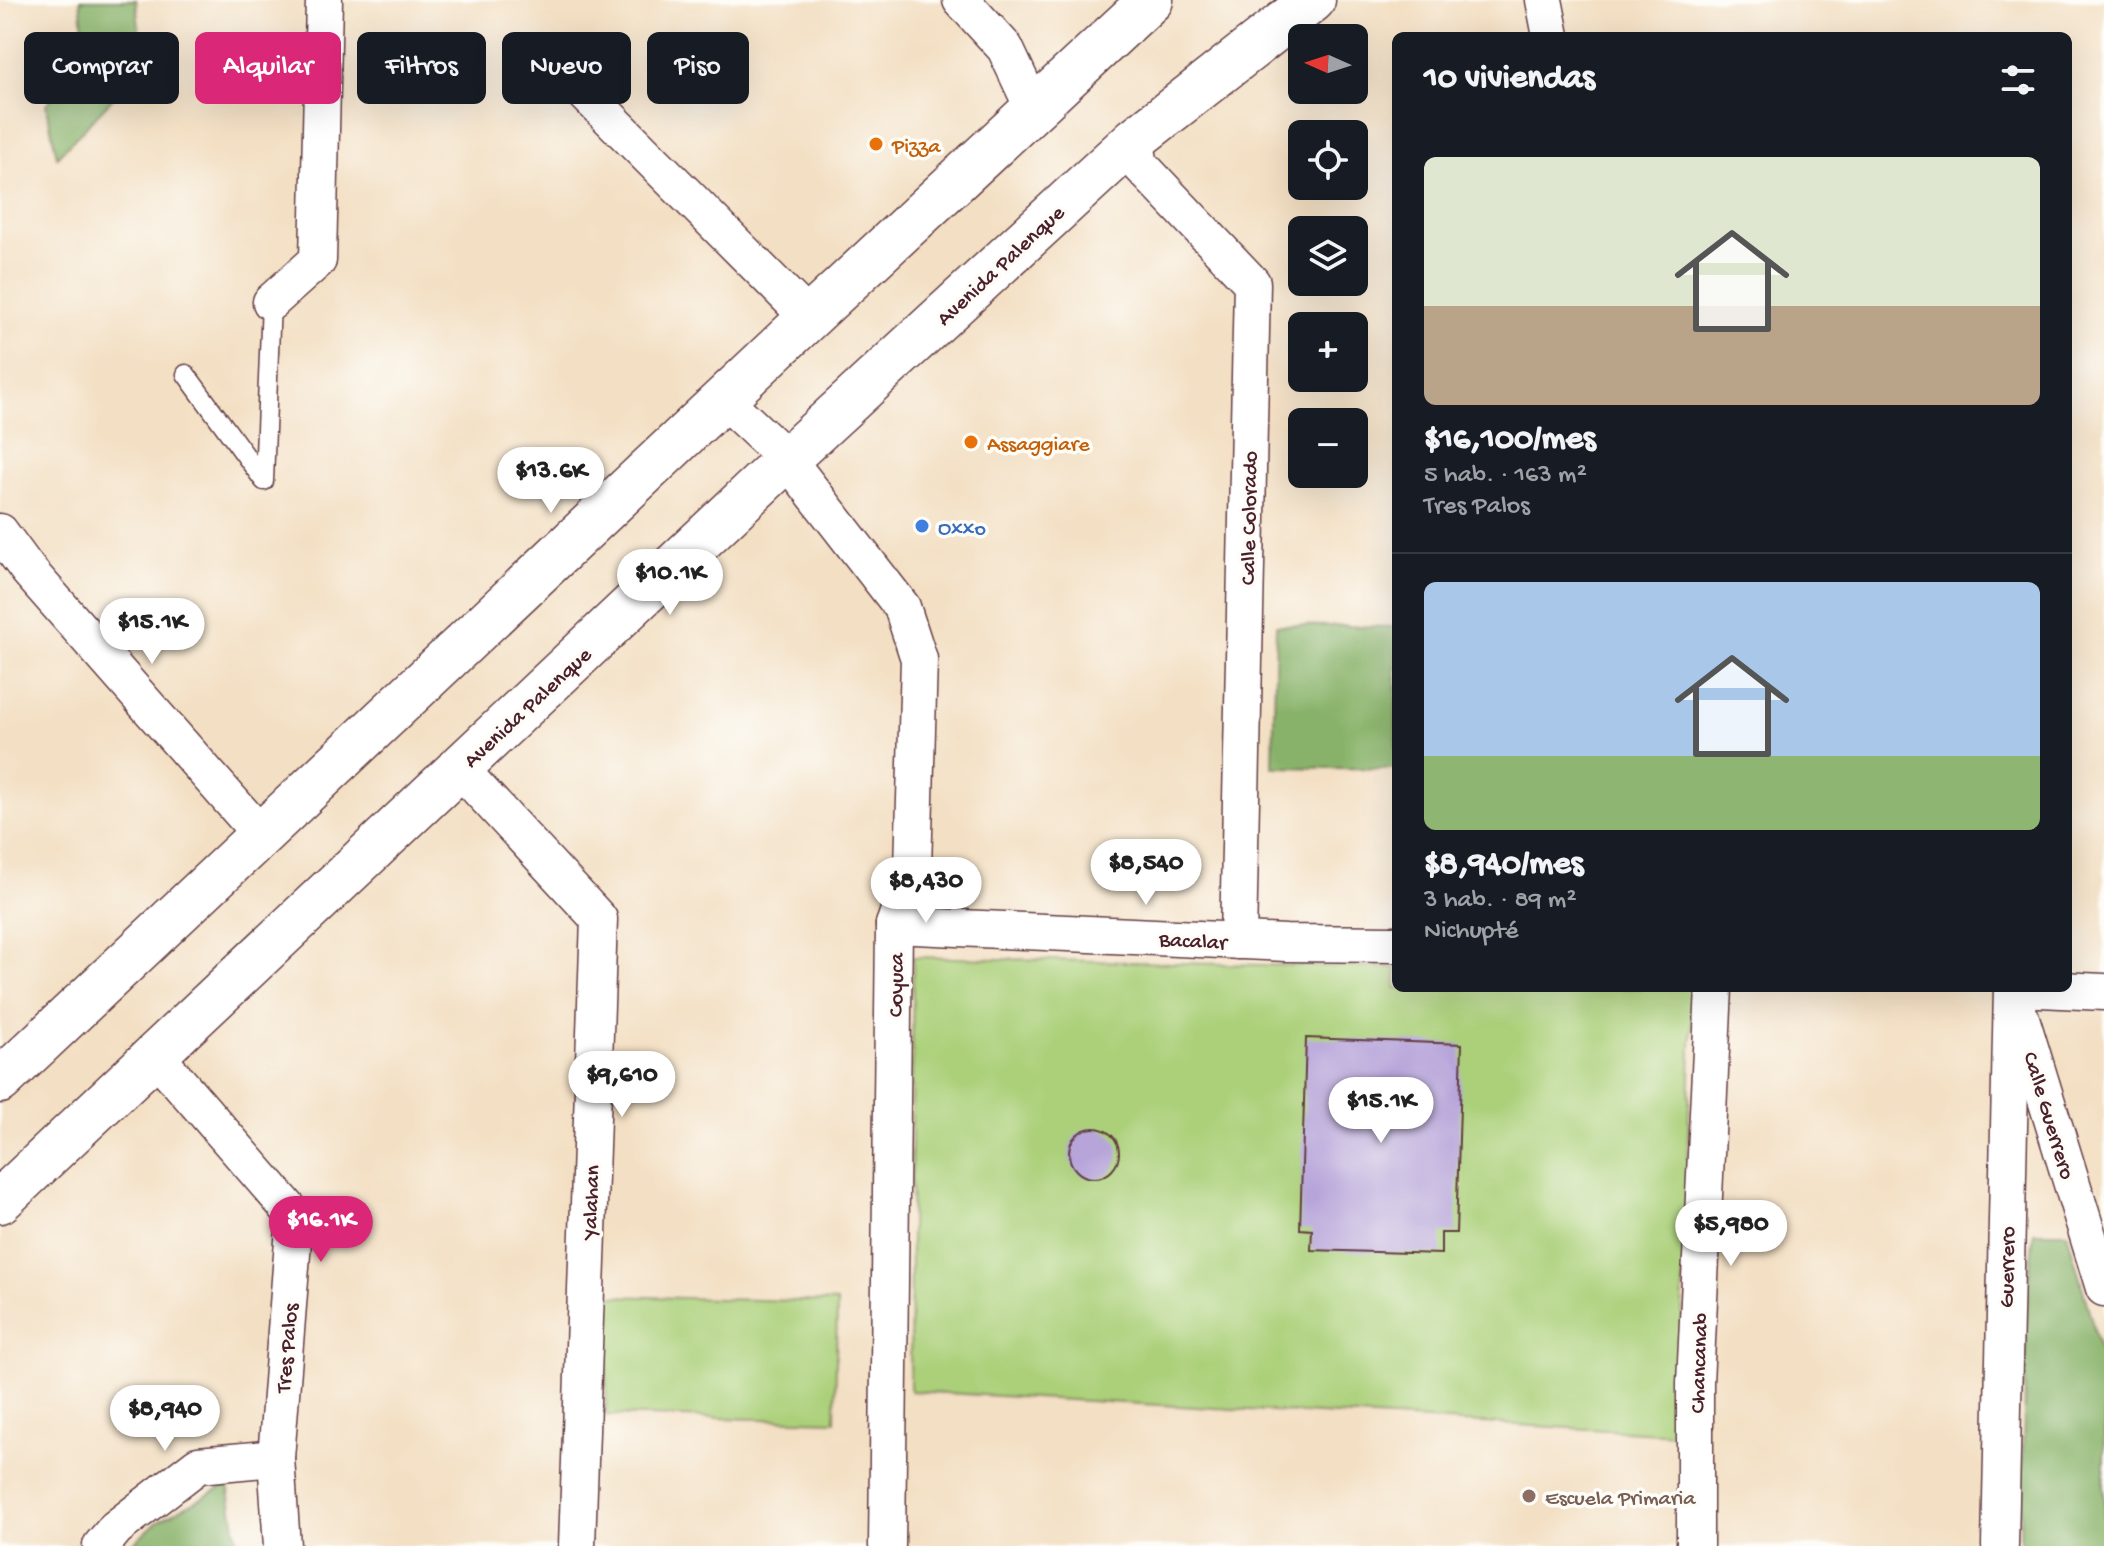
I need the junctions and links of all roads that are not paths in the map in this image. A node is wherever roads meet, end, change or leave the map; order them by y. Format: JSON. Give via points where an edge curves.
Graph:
{"nodes":[{"id":1,"x":324,"y":0,"type":"edge"},
{"id":2,"x":961,"y":0,"type":"edge"},
{"id":3,"x":1151,"y":0,"type":"edge"},
{"id":4,"x":1313,"y":0,"type":"edge"},
{"id":5,"x":596,"y":104,"type":"edge"},
{"id":6,"x":1034,"y":110,"type":"junction"},
{"id":7,"x":1135,"y":139,"type":"junction"},
{"id":8,"x":271,"y":302,"type":"joint"},
{"id":9,"x":809,"y":318,"type":"junction"},
{"id":10,"x":186,"y":374,"type":"dead end"},
{"id":11,"x":724,"y":400,"type":"junction"},
{"id":12,"x":787,"y":459,"type":"junction"},
{"id":13,"x":0,"y":532,"type":"edge"},
{"id":14,"x":460,"y":769,"type":"junction"},
{"id":15,"x":261,"y":835,"type":"junction"},
{"id":16,"x":894,"y":925,"type":"junction"},
{"id":17,"x":1238,"y":941,"type":"junction"},
{"id":18,"x":1392,"y":944,"type":"edge"},
{"id":19,"x":2072,"y":990,"type":"edge"},
{"id":20,"x":1714,"y":992,"type":"edge"},
{"id":21,"x":2012,"y":992,"type":"edge"},
{"id":22,"x":2013,"y":992,"type":"edge"},
{"id":23,"x":2104,"y":992,"type":"edge"},
{"id":24,"x":157,"y":1057,"type":"junction"},
{"id":25,"x":0,"y":1081,"type":"edge"},
{"id":26,"x":0,"y":1201,"type":"edge"},
{"id":27,"x":2104,"y":1288,"type":"edge"},
{"id":28,"x":276,"y":1458,"type":"junction"},
{"id":29,"x":101,"y":1546,"type":"edge"},
{"id":30,"x":282,"y":1546,"type":"edge"},
{"id":31,"x":577,"y":1546,"type":"edge"},
{"id":32,"x":887,"y":1546,"type":"edge"},
{"id":33,"x":1695,"y":1546,"type":"edge"},
{"id":34,"x":2000,"y":1546,"type":"edge"}],
"edges":[{"from":1,"to":8,"type":"street","via":[[318,260]]},
{"from":2,"to":6,"type":"street","via":[[1005,48]]},
{"from":3,"to":6,"type":"street"},
{"from":4,"to":7,"type":"street","name":"Avenida Palenque"},
{"from":5,"to":9,"type":"street"},
{"from":6,"to":9,"type":"street"},
{"from":7,"to":12,"type":"street","name":"Avenida Palenque"},
{"from":7,"to":17,"type":"street","name":"Calle Colorado","via":[[1140,165],[1252,283]]},
{"from":8,"to":10,"type":"lane","via":[[264,481]]},
{"from":9,"to":11,"type":"street"},
{"from":11,"to":12,"type":"street","name":"Coyuca"},
{"from":11,"to":15,"type":"street"},
{"from":12,"to":14,"type":"street","name":"Avenida Palenque"},
{"from":12,"to":16,"type":"street","name":"Coyuca","via":[[902,607],[919,659],[913,869]]},
{"from":13,"to":15,"type":"street"},
{"from":14,"to":24,"type":"street","name":"Avenida Palenque"},
{"from":14,"to":31,"type":"street","name":"Yalahan","via":[[599,919]]},
{"from":15,"to":25,"type":"street"},
{"from":16,"to":17,"type":"street","name":"Bacalar"},
{"from":16,"to":32,"type":"street","name":"Coyuca"},
{"from":17,"to":18,"type":"street","name":"Bacalar"},
{"from":19,"to":23,"type":"street"},
{"from":20,"to":33,"type":"street","name":"Chancanab","via":[[1695,1383]]},
{"from":21,"to":34,"type":"street","name":"Guerrero"},
{"from":22,"to":27,"type":"street","name":"Calle Guerrero"},
{"from":24,"to":26,"type":"street","name":"Avenida Palenque"},
{"from":24,"to":28,"type":"street","name":"Tres Palos","via":[[295,1216]]},
{"from":28,"to":29,"type":"street","via":[[198,1465],[116,1528]]},
{"from":28,"to":30,"type":"street","name":"Tres Palos"}]}
